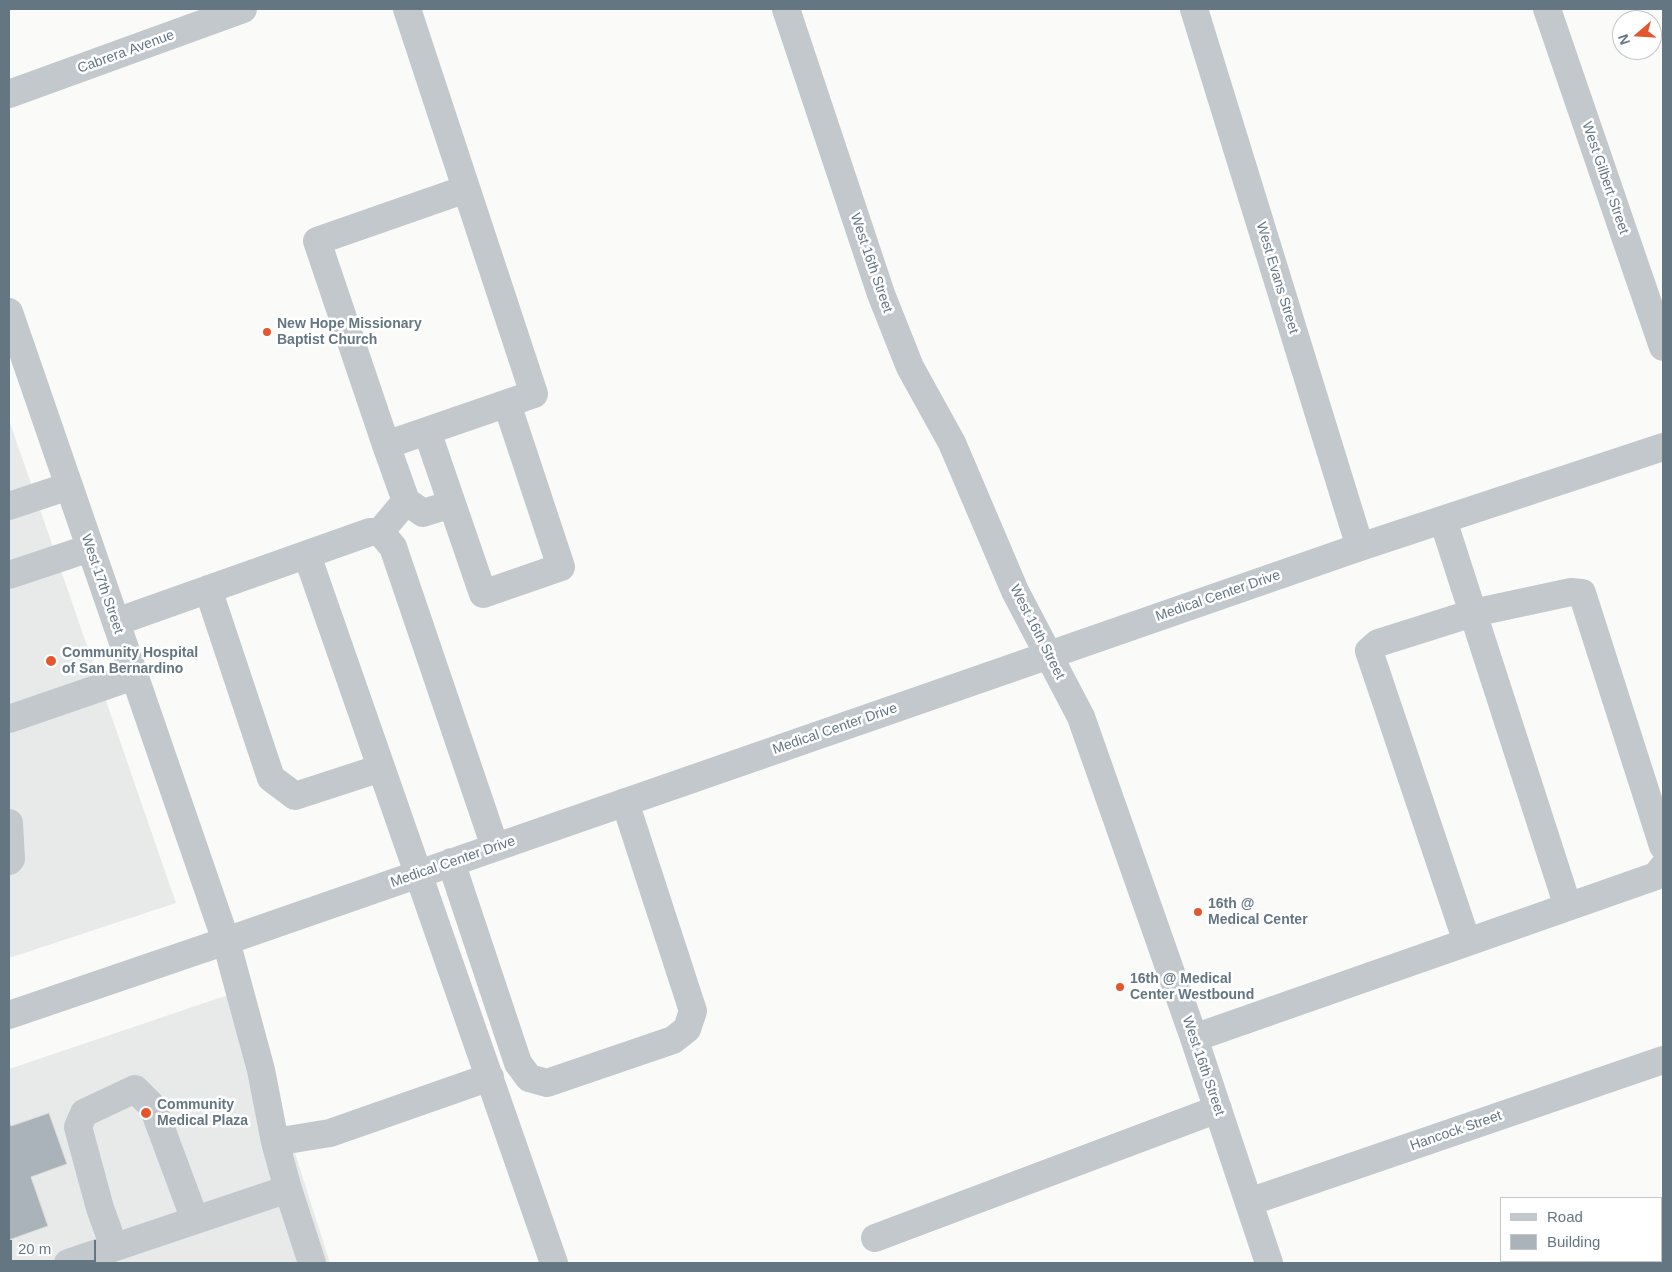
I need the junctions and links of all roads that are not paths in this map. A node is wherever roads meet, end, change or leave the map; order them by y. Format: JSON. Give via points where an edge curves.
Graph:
{"nodes":[{"id":1,"x":243,"y":9,"type":"edge"},
{"id":2,"x":407,"y":9,"type":"edge"},
{"id":3,"x":786,"y":9,"type":"edge"},
{"id":4,"x":1194,"y":9,"type":"edge"},
{"id":5,"x":1548,"y":9,"type":"edge"},
{"id":6,"x":9,"y":94,"type":"edge"},
{"id":7,"x":466,"y":188,"type":"junction"},
{"id":8,"x":9,"y":312,"type":"edge"},
{"id":9,"x":1663,"y":347,"type":"edge"},
{"id":10,"x":507,"y":404,"type":"junction"},
{"id":11,"x":427,"y":431,"type":"junction"},
{"id":12,"x":386,"y":445,"type":"junction"},
{"id":13,"x":1663,"y":447,"type":"edge"},
{"id":14,"x":69,"y":486,"type":"junction"},
{"id":15,"x":406,"y":501,"type":"junction"},
{"id":16,"x":452,"y":504,"type":"junction"},
{"id":17,"x":9,"y":506,"type":"edge"},
{"id":18,"x":1443,"y":520,"type":"junction"},
{"id":19,"x":380,"y":532,"type":"junction"},
{"id":20,"x":1360,"y":547,"type":"junction"},
{"id":21,"x":90,"y":548,"type":"junction"},
{"id":22,"x":307,"y":554,"type":"junction"},
{"id":23,"x":9,"y":575,"type":"edge"},
{"id":24,"x":208,"y":589,"type":"junction"},
{"id":25,"x":1473,"y":613,"type":"junction"},
{"id":26,"x":116,"y":622,"type":"junction"},
{"id":27,"x":1048,"y":655,"type":"junction"},
{"id":28,"x":134,"y":676,"type":"junction"},
{"id":29,"x":9,"y":719,"type":"edge"},
{"id":30,"x":382,"y":768,"type":"junction"},
{"id":31,"x":625,"y":802,"type":"junction"},
{"id":32,"x":9,"y":823,"type":"edge"},
{"id":33,"x":1663,"y":846,"type":"edge"},
{"id":34,"x":494,"y":848,"type":"junction"},
{"id":35,"x":9,"y":861,"type":"edge"},
{"id":36,"x":451,"y":862,"type":"junction"},
{"id":37,"x":1663,"y":867,"type":"edge"},
{"id":38,"x":419,"y":874,"type":"junction"},
{"id":39,"x":1568,"y":907,"type":"junction"},
{"id":40,"x":226,"y":941,"type":"junction"},
{"id":41,"x":1467,"y":942,"type":"junction"},
{"id":42,"x":9,"y":1015,"type":"edge"},
{"id":43,"x":1194,"y":1038,"type":"junction"},
{"id":44,"x":1663,"y":1060,"type":"edge"},
{"id":45,"x":490,"y":1078,"type":"junction"},
{"id":46,"x":1218,"y":1110,"type":"junction"},
{"id":47,"x":275,"y":1142,"type":"junction"},
{"id":48,"x":288,"y":1188,"type":"junction"},
{"id":49,"x":1250,"y":1202,"type":"junction"},
{"id":50,"x":195,"y":1220,"type":"junction"},
{"id":51,"x":875,"y":1238,"type":"dead end"},
{"id":52,"x":114,"y":1247,"type":"junction"},
{"id":53,"x":68,"y":1263,"type":"edge"},
{"id":54,"x":312,"y":1263,"type":"edge"},
{"id":55,"x":554,"y":1263,"type":"edge"},
{"id":56,"x":1269,"y":1263,"type":"edge"}],
"edges":[{"from":1,"to":6,"type":"street","name":"Cabrera Avenue"},
{"from":2,"to":7,"type":"street"},
{"from":3,"to":27,"type":"street","name":"West 16th Street","via":[[881,294],[910,367],[952,443],[1015,591]]},
{"from":4,"to":20,"type":"street","name":"West Evans Street"},
{"from":5,"to":9,"type":"street","name":"West Gilbert Street"},
{"from":7,"to":10,"type":"street","via":[[534,394]]},
{"from":7,"to":12,"type":"street","via":[[317,240]]},
{"from":8,"to":14,"type":"street","name":"West 17th Street"},
{"from":10,"to":11,"type":"street"},
{"from":10,"to":16,"type":"street","via":[[562,567],[482,594]]},
{"from":11,"to":12,"type":"street"},
{"from":11,"to":16,"type":"street"},
{"from":12,"to":15,"type":"street"},
{"from":13,"to":18,"type":"street","name":"Medical Center Drive"},
{"from":14,"to":17,"type":"street"},
{"from":14,"to":21,"type":"street","name":"West 17th Street"},
{"from":15,"to":16,"type":"street","via":[[423,513]]},
{"from":15,"to":19,"type":"street"},
{"from":18,"to":20,"type":"street","name":"Medical Center Drive"},
{"from":18,"to":25,"type":"street"},
{"from":19,"to":22,"type":"street","via":[[370,532]]},
{"from":19,"to":34,"type":"street","via":[[393,547]]},
{"from":20,"to":27,"type":"street","name":"Medical Center Drive"},
{"from":21,"to":23,"type":"street"},
{"from":21,"to":26,"type":"street","name":"West 17th Street"},
{"from":22,"to":24,"type":"street"},
{"from":22,"to":30,"type":"street"},
{"from":24,"to":26,"type":"street"},
{"from":24,"to":30,"type":"street","via":[[271,778],[295,796]]},
{"from":25,"to":33,"type":"street","via":[[1571,592],[1582,593]]},
{"from":25,"to":39,"type":"street"},
{"from":25,"to":41,"type":"street","via":[[1378,643],[1369,652]]},
{"from":26,"to":28,"type":"street","name":"West 17th Street"},
{"from":27,"to":31,"type":"street","name":"Medical Center Drive"},
{"from":27,"to":43,"type":"street","name":"West 16th Street","via":[[1082,717]]},
{"from":28,"to":29,"type":"street"},
{"from":28,"to":40,"type":"street","name":"West 17th Street"},
{"from":30,"to":38,"type":"street"},
{"from":31,"to":34,"type":"street","name":"Medical Center Drive"},
{"from":31,"to":36,"type":"street","via":[[693,1011],[687,1029],[673,1040],[547,1083],[529,1078],[518,1063]]},
{"from":32,"to":35,"type":"street"},
{"from":34,"to":36,"type":"street","name":"Medical Center Drive"},
{"from":36,"to":38,"type":"street","name":"Medical Center Drive"},
{"from":37,"to":39,"type":"street","via":[[1656,876]]},
{"from":38,"to":40,"type":"street","name":"Medical Center Drive"},
{"from":38,"to":45,"type":"street"},
{"from":39,"to":41,"type":"street"},
{"from":40,"to":42,"type":"street","name":"Medical Center Drive"},
{"from":40,"to":47,"type":"street","name":"West 17th Street","via":[[261,1070]]},
{"from":41,"to":43,"type":"street"},
{"from":43,"to":46,"type":"street","name":"West 16th Street"},
{"from":44,"to":49,"type":"street","name":"Hancock Street"},
{"from":45,"to":47,"type":"street","via":[[330,1133]]},
{"from":45,"to":55,"type":"street"},
{"from":46,"to":49,"type":"street","name":"West 16th Street"},
{"from":46,"to":51,"type":"street"},
{"from":47,"to":48,"type":"street","name":"West 17th Street"},
{"from":48,"to":50,"type":"street"},
{"from":48,"to":54,"type":"street","name":"West 17th Street"},
{"from":49,"to":56,"type":"street","name":"West 16th Street"},
{"from":50,"to":52,"type":"street"},
{"from":50,"to":52,"type":"street","via":[[153,1106],[135,1089],[84,1113],[78,1127]]},
{"from":52,"to":53,"type":"street"}]}
